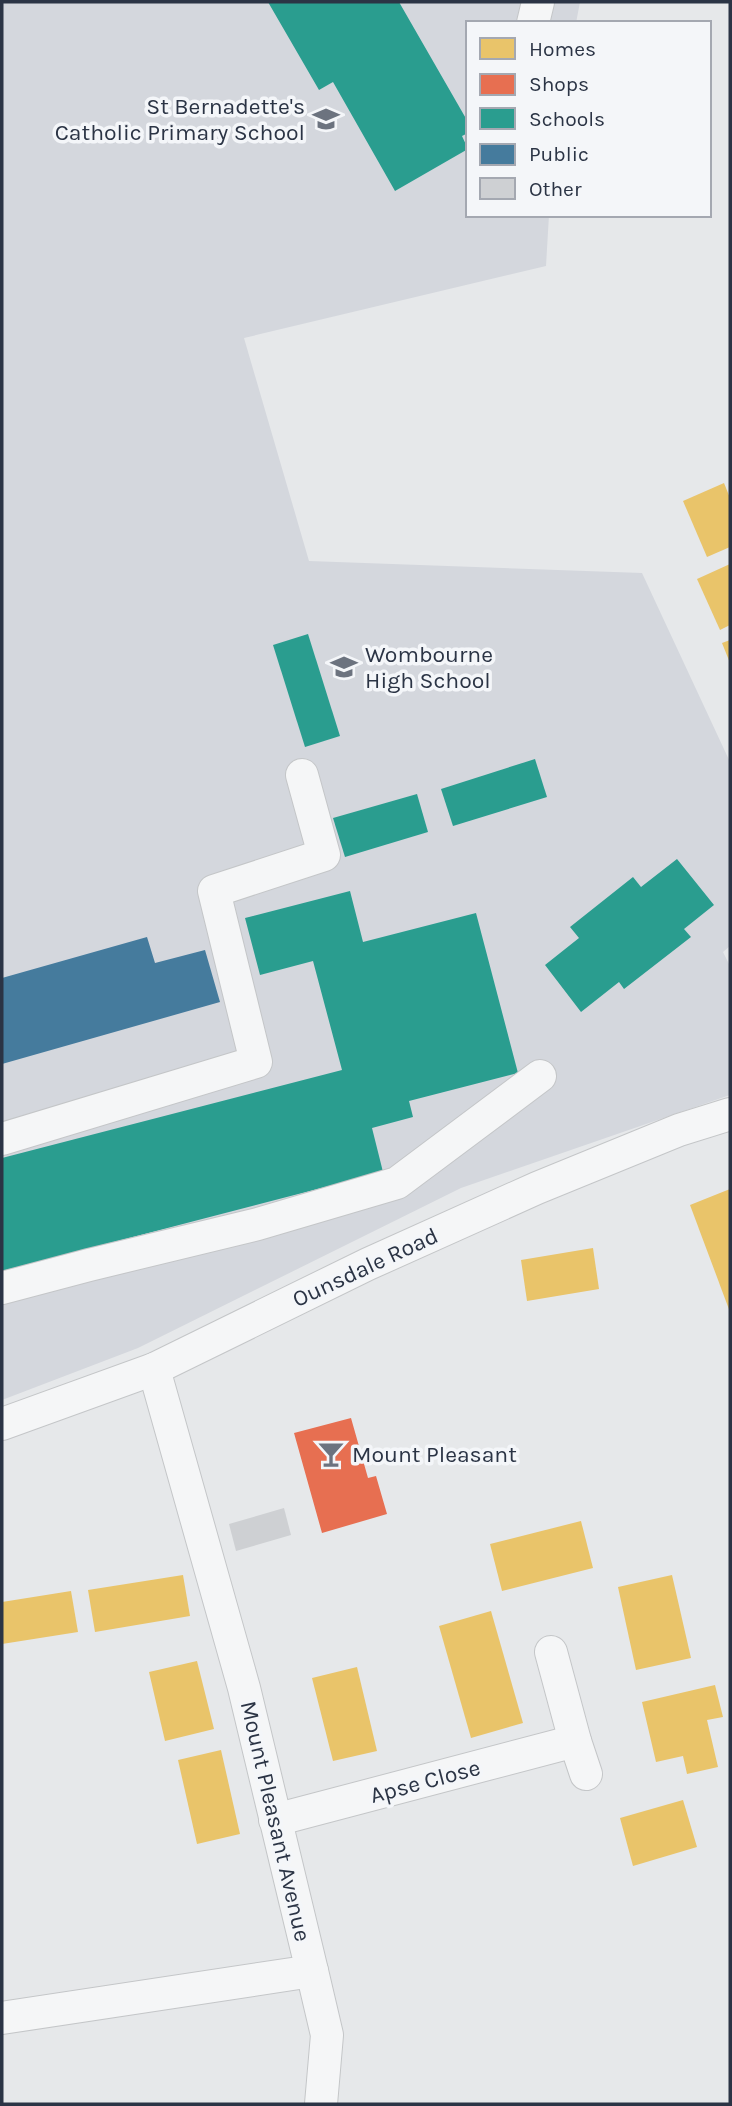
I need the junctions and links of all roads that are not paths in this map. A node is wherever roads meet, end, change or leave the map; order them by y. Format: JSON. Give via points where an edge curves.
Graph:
{"nodes":[{"id":1,"x":538,"y":2,"type":"edge"},
{"id":2,"x":533,"y":21,"type":"edge"},
{"id":3,"x":302,"y":775,"type":"dead end"},
{"id":4,"x":540,"y":1076,"type":"dead end"},
{"id":5,"x":730,"y":1114,"type":"edge"},
{"id":6,"x":2,"y":1139,"type":"edge"},
{"id":7,"x":2,"y":1288,"type":"edge"},
{"id":8,"x":154,"y":1369,"type":"junction"},
{"id":9,"x":2,"y":1424,"type":"edge"},
{"id":10,"x":551,"y":1652,"type":"dead end"},
{"id":11,"x":575,"y":1741,"type":"junction"},
{"id":12,"x":586,"y":1774,"type":"dead end"},
{"id":13,"x":275,"y":1820,"type":"junction"},
{"id":14,"x":312,"y":1971,"type":"junction"},
{"id":15,"x":2,"y":2018,"type":"edge"},
{"id":16,"x":321,"y":2104,"type":"edge"}],
"edges":[{"from":1,"to":2,"type":"street"},
{"from":3,"to":6,"type":"street","via":[[324,855],[214,891],[256,1062]]},
{"from":4,"to":7,"type":"street","via":[[397,1183],[258,1224]]},
{"from":5,"to":8,"type":"street","name":"Ounsdale Road","via":[[537,1188]]},
{"from":8,"to":9,"type":"street","name":"Ounsdale Road"},
{"from":8,"to":13,"type":"street","name":"Mount Pleasant Avenue","via":[[244,1688]]},
{"from":10,"to":11,"type":"street"},
{"from":11,"to":12,"type":"street"},
{"from":11,"to":13,"type":"street","name":"Apse Close"},
{"from":13,"to":14,"type":"street","name":"Mount Pleasant Avenue"},
{"from":14,"to":15,"type":"street","name":"Mount Pleasant Avenue"},
{"from":14,"to":16,"type":"street","via":[[327,2035]]}]}
